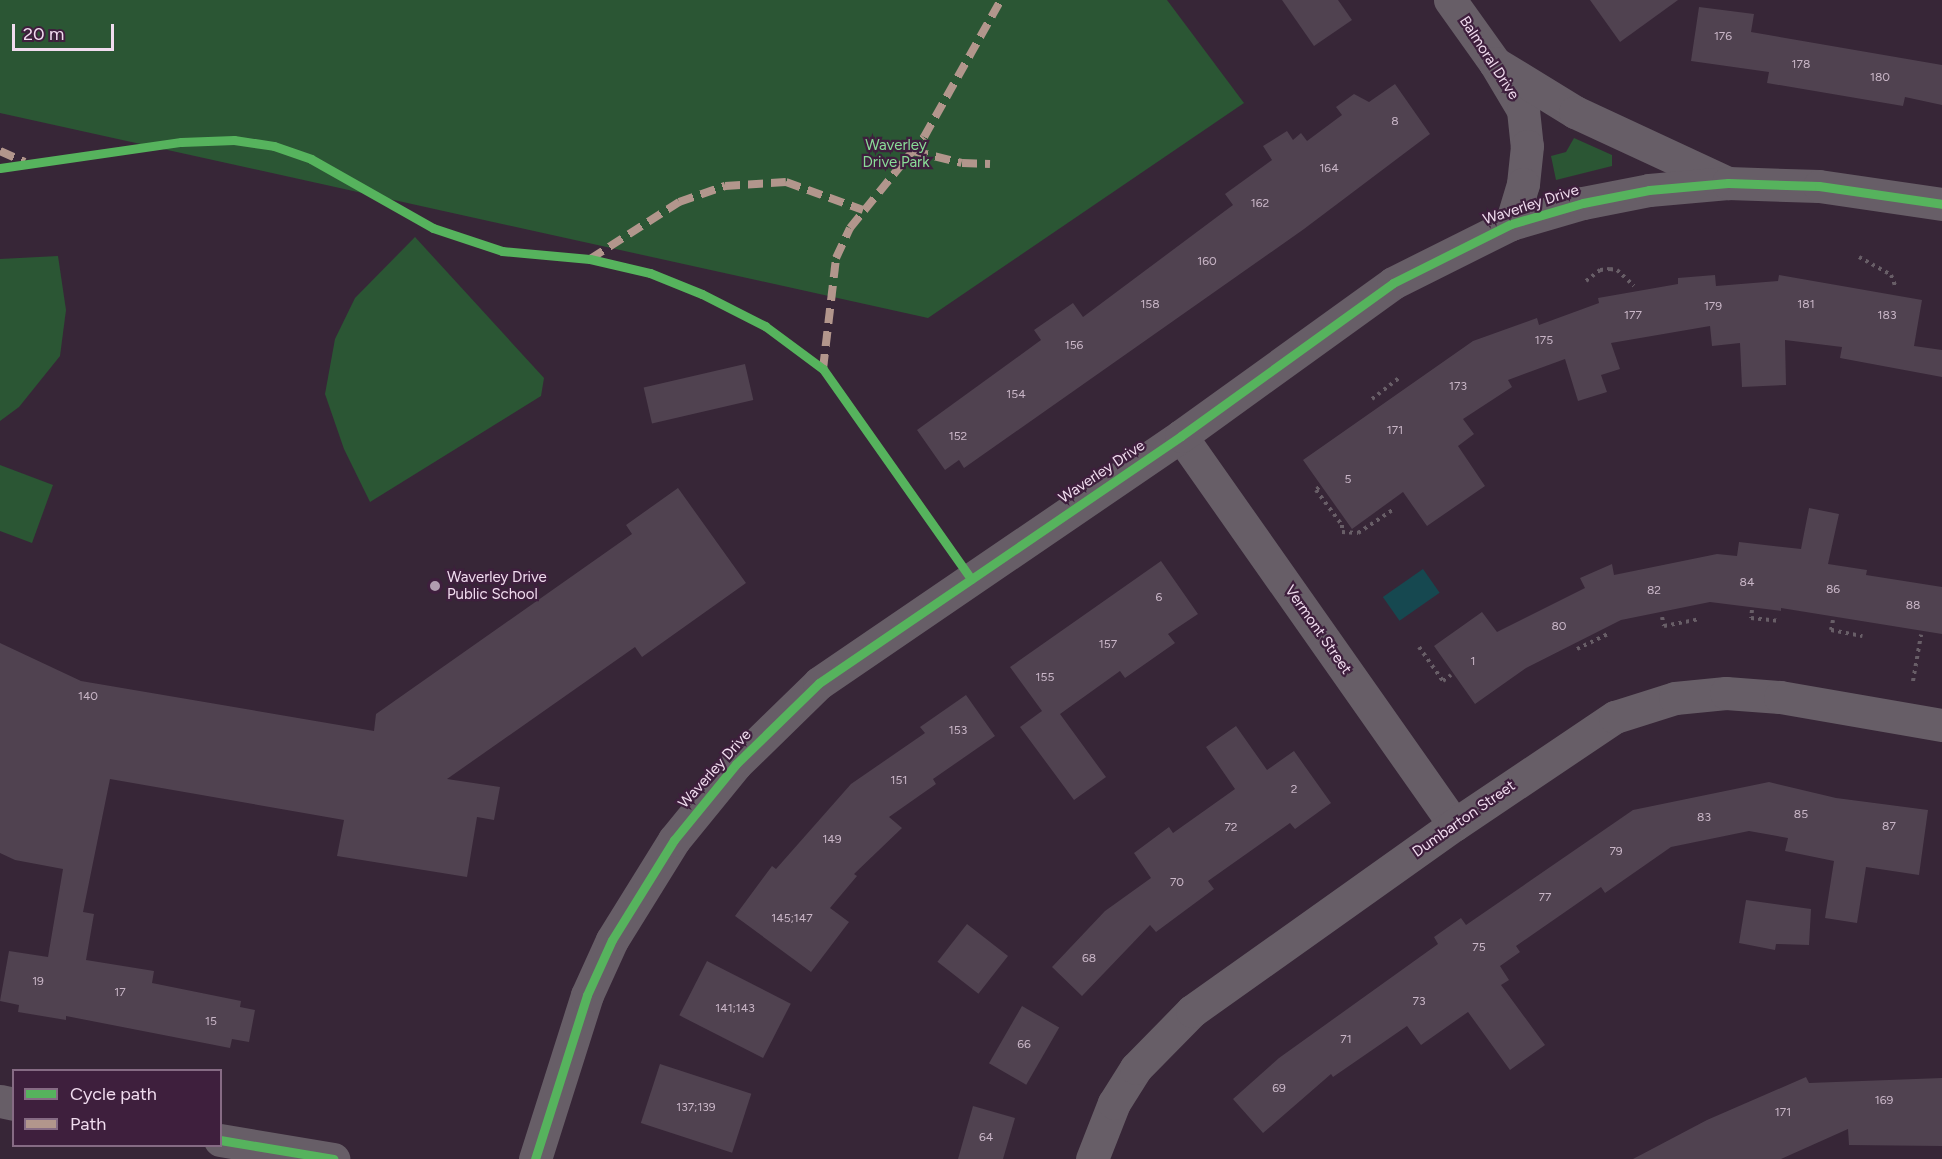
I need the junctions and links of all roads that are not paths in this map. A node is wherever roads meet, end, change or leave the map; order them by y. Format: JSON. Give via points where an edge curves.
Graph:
{"nodes":[{"id":1,"x":1450,"y":0,"type":"edge"},
{"id":2,"x":1496,"y":63,"type":"junction"},
{"id":3,"x":1728,"y":183,"type":"junction"},
{"id":4,"x":1942,"y":204,"type":"edge"},
{"id":5,"x":1511,"y":224,"type":"junction"},
{"id":6,"x":1181,"y":436,"type":"junction"},
{"id":7,"x":1942,"y":725,"type":"edge"},
{"id":8,"x":1454,"y":825,"type":"junction"},
{"id":9,"x":222,"y":1140,"type":"edge"},
{"id":10,"x":333,"y":1159,"type":"edge"},
{"id":11,"x":535,"y":1159,"type":"edge"},
{"id":12,"x":1092,"y":1159,"type":"edge"}],
"edges":[{"from":1,"to":2,"type":"street","name":"Balmoral Drive"},
{"from":2,"to":3,"type":"street","name":"Waverley Drive","via":[[1575,112]]},
{"from":2,"to":5,"type":"street","name":"Balmoral Drive","via":[[1523,110],[1527,146],[1523,184]]},
{"from":3,"to":4,"type":"street","name":"Waverley Drive","via":[[1819,186]]},
{"from":3,"to":5,"type":"street","name":"Waverley Drive","via":[[1617,196]]},
{"from":5,"to":6,"type":"street","name":"Waverley Drive","via":[[1393,284]]},
{"from":6,"to":8,"type":"street","name":"Vermont Street"},
{"from":6,"to":11,"type":"street","name":"Waverley Drive","via":[[819,683],[736,764],[674,840],[612,940],[579,1017]]},
{"from":7,"to":8,"type":"street","name":"Dumbarton Street","via":[[1780,697],[1726,693],[1675,698],[1632,710],[1598,726]]},
{"from":8,"to":12,"type":"street","name":"Dumbarton Street","via":[[1192,1011],[1167,1034],[1136,1068],[1114,1103]]},
{"from":9,"to":10,"type":"street"}]}
